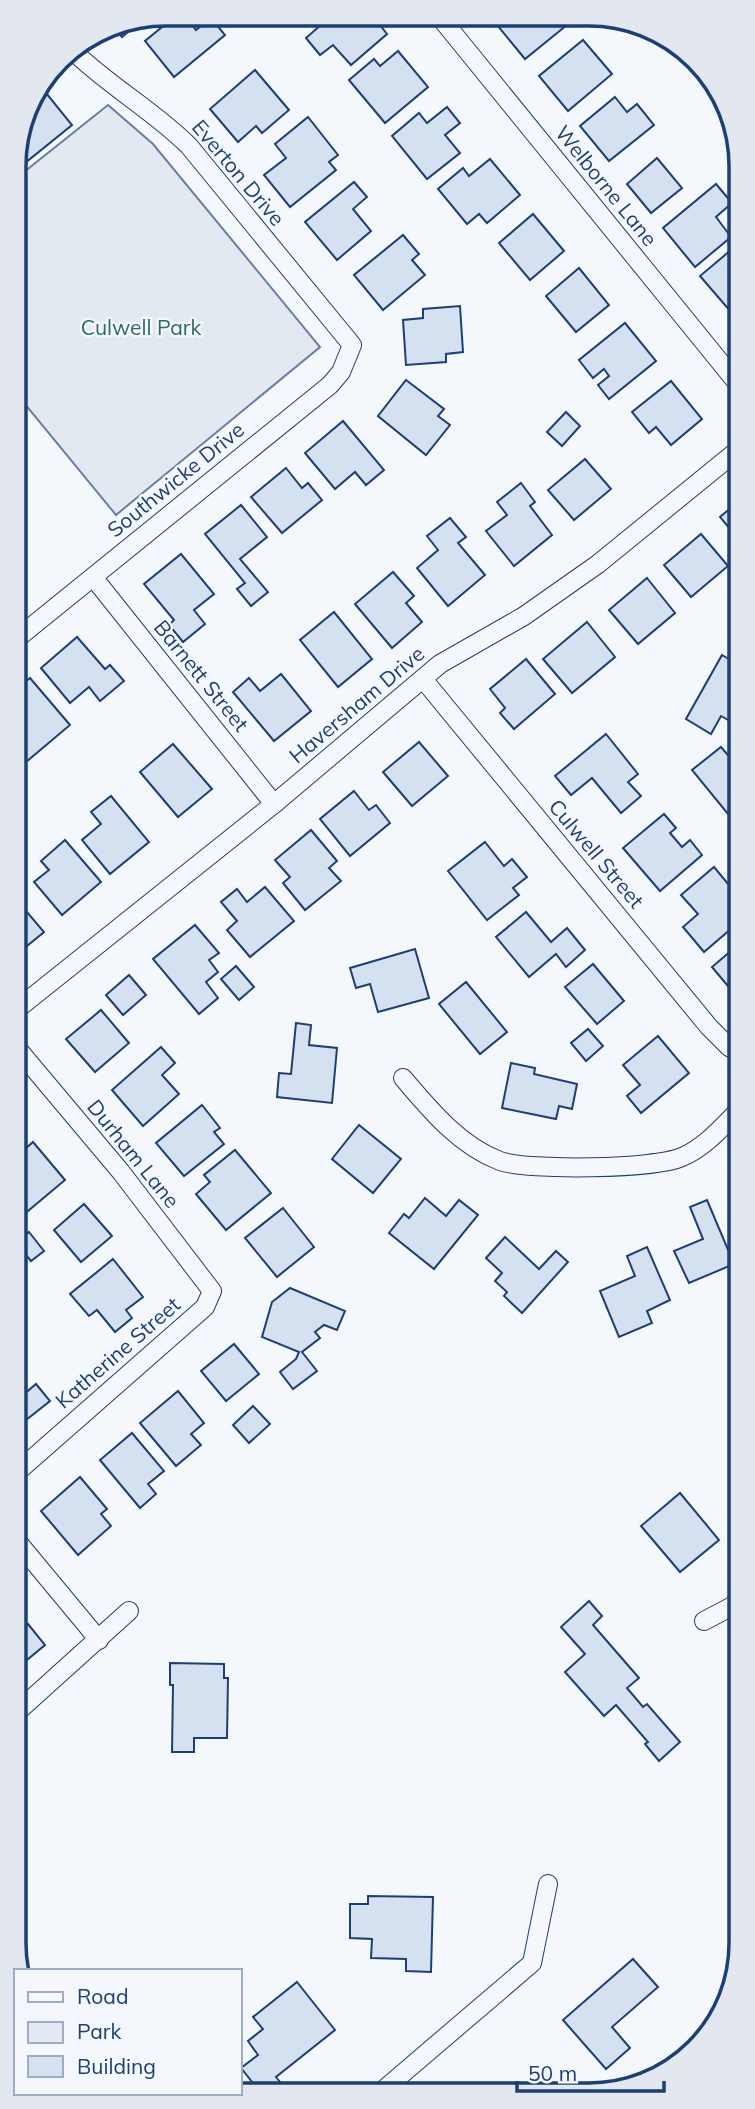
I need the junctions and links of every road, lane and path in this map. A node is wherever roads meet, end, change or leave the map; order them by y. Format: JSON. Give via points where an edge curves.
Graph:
{"nodes":[{"id":1,"x":447,"y":26,"type":"edge"},
{"id":2,"x":79,"y":57,"type":"edge"},
{"id":3,"x":352,"y":345,"type":"joint"},
{"id":4,"x":729,"y":373,"type":"edge"},
{"id":5,"x":729,"y":457,"type":"edge"},
{"id":6,"x":93,"y":577,"type":"junction"},
{"id":7,"x":27,"y":631,"type":"edge"},
{"id":8,"x":423,"y":679,"type":"junction"},
{"id":9,"x":274,"y":804,"type":"junction"},
{"id":10,"x":27,"y":1002,"type":"edge"},
{"id":11,"x":729,"y":1047,"type":"edge"},
{"id":12,"x":26,"y":1059,"type":"edge"},
{"id":13,"x":403,"y":1078,"type":"dead end"},
{"id":14,"x":728,"y":1120,"type":"edge"},
{"id":15,"x":212,"y":1291,"type":"joint"},
{"id":16,"x":26,"y":1464,"type":"edge"},
{"id":17,"x":26,"y":1552,"type":"edge"},
{"id":18,"x":728,"y":1608,"type":"edge"},
{"id":19,"x":129,"y":1611,"type":"dead end"},
{"id":20,"x":704,"y":1621,"type":"dead end"},
{"id":21,"x":99,"y":1640,"type":"junction"},
{"id":22,"x":26,"y":1704,"type":"edge"},
{"id":23,"x":548,"y":1884,"type":"dead end"},
{"id":24,"x":392,"y":2083,"type":"edge"}],
"edges":[{"from":1,"to":4,"type":"street","name":"Welborne Lane"},
{"from":2,"to":3,"type":"street","name":"Everton Drive","via":[[189,146]]},
{"from":3,"to":6,"type":"street","name":"Southwicke Drive","via":[[330,385]]},
{"from":5,"to":8,"type":"street","name":"Haversham Drive","via":[[598,564]]},
{"from":6,"to":7,"type":"street","name":"Southwicke Drive"},
{"from":6,"to":9,"type":"street","name":"Barnett Street"},
{"from":8,"to":9,"type":"street","name":"Haversham Drive"},
{"from":8,"to":11,"type":"street","name":"Culwell Street"},
{"from":9,"to":10,"type":"street","name":"Haversham Drive"},
{"from":12,"to":15,"type":"street","name":"Durham Lane"},
{"from":13,"to":14,"type":"street","via":[[436,1117],[475,1148],[502,1162],[540,1166],[680,1158],[701,1146]]},
{"from":15,"to":16,"type":"street","name":"Katherine Street","via":[[205,1307]]},
{"from":17,"to":21,"type":"street"},
{"from":18,"to":20,"type":"street"},
{"from":19,"to":21,"type":"street"},
{"from":21,"to":22,"type":"street"},
{"from":23,"to":24,"type":"street","via":[[533,1963]]}]}
